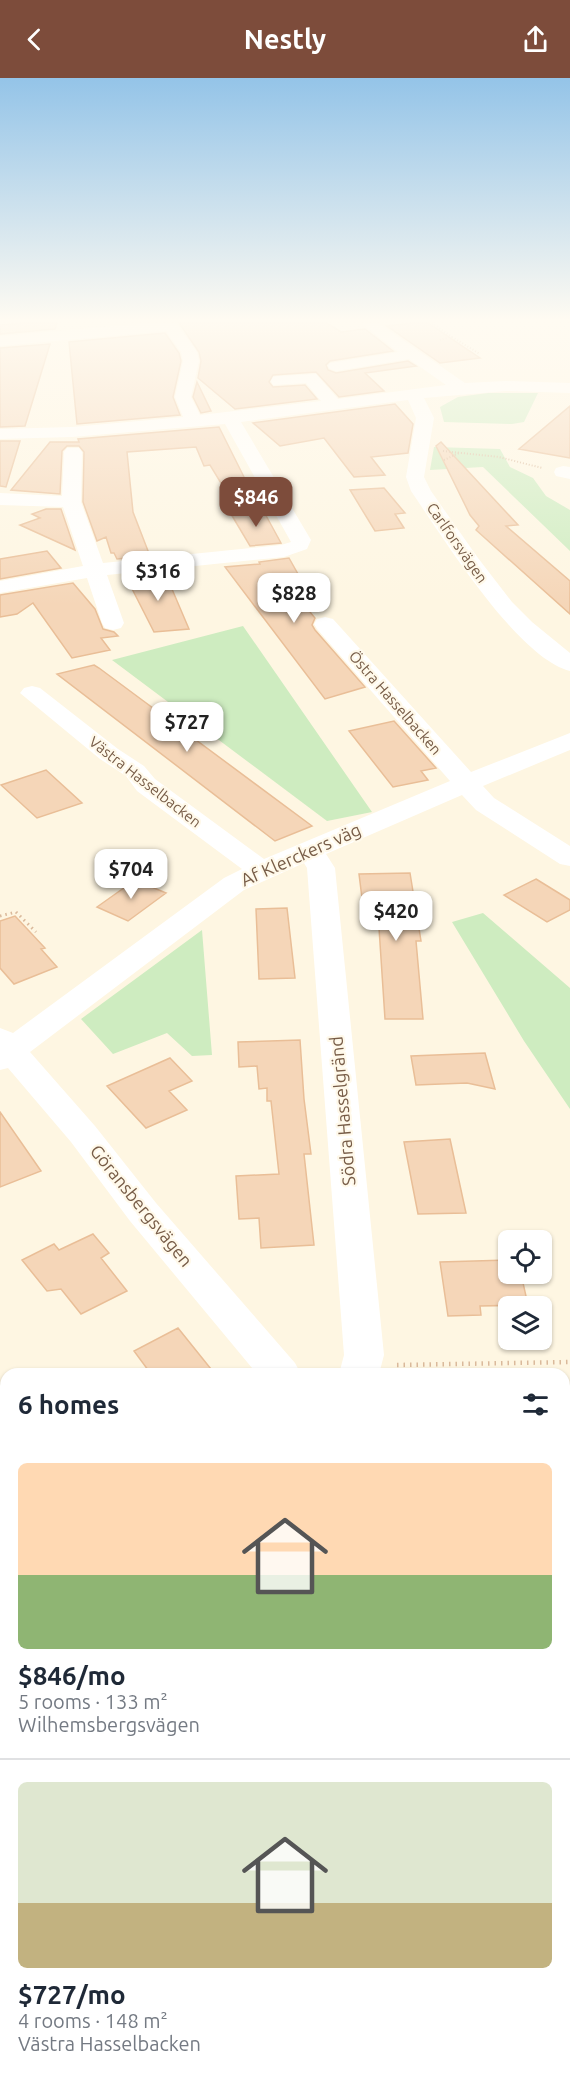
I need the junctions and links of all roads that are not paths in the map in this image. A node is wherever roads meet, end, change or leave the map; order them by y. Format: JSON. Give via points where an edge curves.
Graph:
{"nodes":[{"id":1,"x":192,"y":417,"type":"edge"},
{"id":2,"x":240,"y":417,"type":"edge"},
{"id":3,"x":424,"y":417,"type":"edge"},
{"id":4,"x":230,"y":418,"type":"junction"},
{"id":5,"x":194,"y":422,"type":"junction"},
{"id":6,"x":0,"y":434,"type":"edge"},
{"id":7,"x":73,"y":452,"type":"dead end"},
{"id":8,"x":0,"y":499,"type":"edge"},
{"id":9,"x":71,"y":502,"type":"junction"},
{"id":10,"x":94,"y":570,"type":"junction"},
{"id":11,"x":0,"y":586,"type":"edge"},
{"id":12,"x":113,"y":623,"type":"dead end"},
{"id":13,"x":325,"y":624,"type":"dead end"},
{"id":14,"x":570,"y":664,"type":"edge"},
{"id":15,"x":32,"y":693,"type":"dead end"},
{"id":16,"x":570,"y":741,"type":"edge"},
{"id":17,"x":466,"y":783,"type":"junction"},
{"id":18,"x":310,"y":851,"type":"junction"},
{"id":19,"x":570,"y":858,"type":"edge"},
{"id":20,"x":260,"y":869,"type":"junction"},
{"id":21,"x":4,"y":1049,"type":"edge"},
{"id":22,"x":276,"y":1368,"type":"edge"},
{"id":23,"x":361,"y":1368,"type":"edge"}],
"edges":[{"from":1,"to":5,"type":"street"},
{"from":2,"to":4,"type":"street"},
{"from":3,"to":14,"type":"street","name":"Carlforsvägen","via":[[415,477],[421,491],[499,602],[522,628]]},
{"from":4,"to":5,"type":"street"},
{"from":4,"to":10,"type":"street","via":[[301,540],[300,545],[284,551]]},
{"from":5,"to":6,"type":"street"},
{"from":7,"to":9,"type":"street"},
{"from":8,"to":9,"type":"street"},
{"from":9,"to":10,"type":"street"},
{"from":10,"to":11,"type":"street"},
{"from":10,"to":12,"type":"street"},
{"from":13,"to":17,"type":"street","name":"Östra Hasselbacken"},
{"from":15,"to":20,"type":"street","name":"Västra Hasselbacken","via":[[135,771],[146,785]]},
{"from":16,"to":17,"type":"street","name":"Af Klerckers väg"},
{"from":17,"to":18,"type":"street","name":"Af Klerckers väg"},
{"from":17,"to":19,"type":"street","name":"Östra Hasselbacken","via":[[485,804]]},
{"from":18,"to":20,"type":"street","name":"Af Klerckers väg"},
{"from":18,"to":23,"type":"street","name":"Södra Hasselgränd","via":[[321,868],[364,1355]]},
{"from":20,"to":21,"type":"street","name":"Af Klerckers väg"},
{"from":21,"to":22,"type":"street","name":"Göransbergsvägen","via":[[83,1134],[143,1212]]}]}
